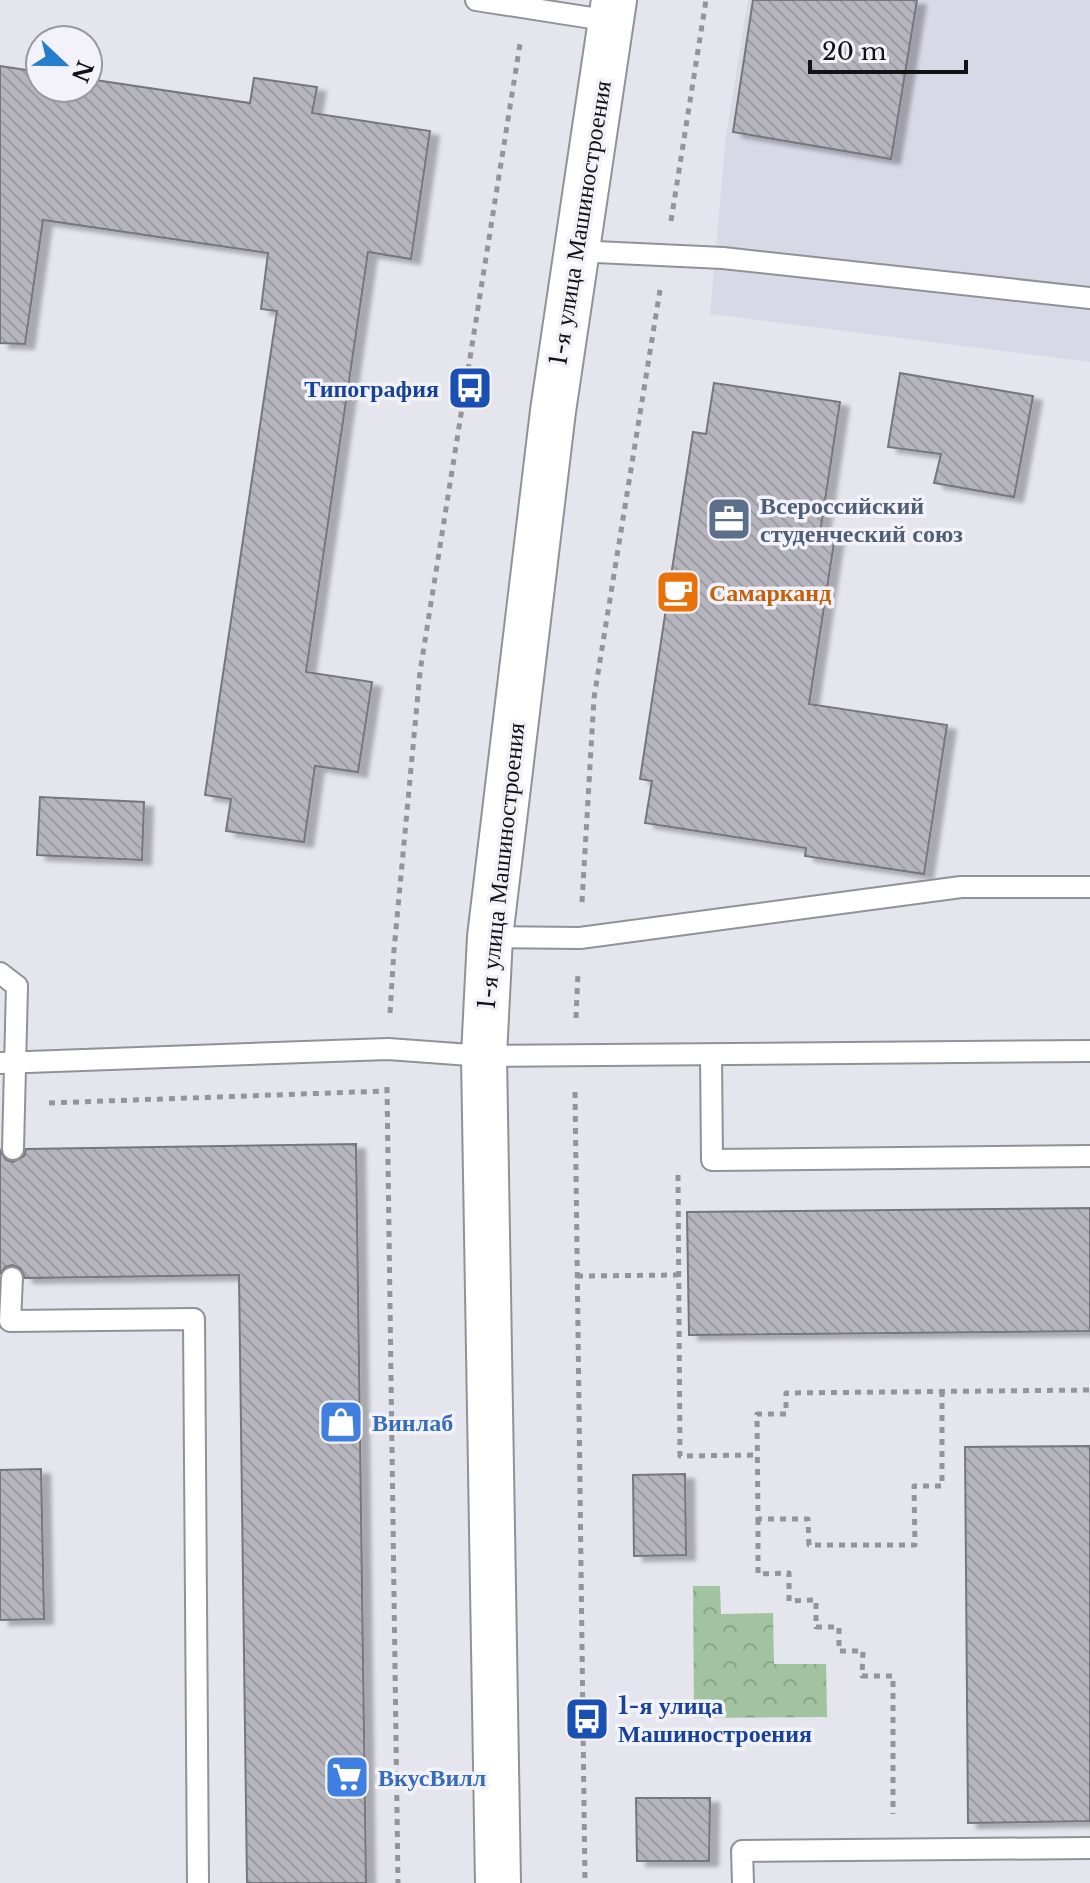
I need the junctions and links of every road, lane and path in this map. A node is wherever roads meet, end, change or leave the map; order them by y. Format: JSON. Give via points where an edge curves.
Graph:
{"nodes":[{"id":1,"x":476,"y":0,"type":"edge"},
{"id":2,"x":526,"y":8,"type":"junction"},
{"id":3,"x":613,"y":10,"type":"edge"},
{"id":4,"x":575,"y":251,"type":"junction"},
{"id":5,"x":1090,"y":298,"type":"edge"},
{"id":6,"x":1090,"y":887,"type":"edge"},
{"id":7,"x":490,"y":937,"type":"junction"},
{"id":8,"x":0,"y":973,"type":"edge"},
{"id":9,"x":388,"y":1049,"type":"junction"},
{"id":10,"x":1090,"y":1051,"type":"edge"},
{"id":11,"x":711,"y":1055,"type":"junction"},
{"id":12,"x":484,"y":1056,"type":"junction"},
{"id":13,"x":8,"y":1062,"type":"edge"},
{"id":14,"x":386,"y":1091,"type":"junction"},
{"id":15,"x":15,"y":1105,"type":"junction"},
{"id":16,"x":13,"y":1149,"type":"dead end"},
{"id":17,"x":1090,"y":1156,"type":"edge"},
{"id":18,"x":678,"y":1167,"type":"dead end"},
{"id":19,"x":678,"y":1275,"type":"junction"},
{"id":20,"x":577,"y":1276,"type":"dead end"},
{"id":21,"x":12,"y":1278,"type":"dead end"},
{"id":22,"x":5,"y":1321,"type":"edge"},
{"id":23,"x":1090,"y":1390,"type":"edge"},
{"id":24,"x":942,"y":1391,"type":"junction"},
{"id":25,"x":757,"y":1455,"type":"junction"},
{"id":26,"x":758,"y":1519,"type":"junction"},
{"id":27,"x":1090,"y":1848,"type":"edge"},
{"id":28,"x":894,"y":1850,"type":"junction"},
{"id":29,"x":198,"y":1883,"type":"edge"},
{"id":30,"x":398,"y":1883,"type":"edge"},
{"id":31,"x":498,"y":1883,"type":"edge"},
{"id":32,"x":743,"y":1883,"type":"edge"}],
"edges":[{"from":1,"to":2,"type":"lane"},
{"from":2,"to":3,"type":"lane"},
{"from":2,"to":9,"type":"path","via":[[420,672]]},
{"from":3,"to":4,"type":"street","name":"1-я улица Машиностроения"},
{"from":4,"to":5,"type":"lane","via":[[723,258]]},
{"from":4,"to":7,"type":"street","name":"1-я улица Машиностроения"},
{"from":6,"to":7,"type":"lane","via":[[961,887],[580,938]]},
{"from":7,"to":12,"type":"street","name":"1-я улица Машиностроения"},
{"from":8,"to":13,"type":"lane","via":[[17,986]]},
{"from":9,"to":12,"type":"lane"},
{"from":9,"to":13,"type":"lane"},
{"from":9,"to":14,"type":"path"},
{"from":10,"to":11,"type":"lane"},
{"from":11,"to":12,"type":"lane"},
{"from":11,"to":17,"type":"lane","via":[[712,1160]]},
{"from":12,"to":31,"type":"street","name":"1-я улица Машиностроения"},
{"from":13,"to":15,"type":"lane"},
{"from":14,"to":15,"type":"path"},
{"from":14,"to":30,"type":"path"},
{"from":15,"to":16,"type":"lane"},
{"from":18,"to":19,"type":"path"},
{"from":19,"to":20,"type":"path"},
{"from":19,"to":25,"type":"path","via":[[680,1456]]},
{"from":21,"to":22,"type":"lane"},
{"from":22,"to":29,"type":"lane","via":[[194,1319]]},
{"from":23,"to":24,"type":"path"},
{"from":24,"to":25,"type":"path","via":[[786,1393],[786,1414],[757,1414]]},
{"from":24,"to":26,"type":"path","via":[[942,1486],[914,1486],[915,1545],[809,1545],[808,1519]]},
{"from":25,"to":26,"type":"path"},
{"from":26,"to":28,"type":"path","via":[[758,1574],[789,1573],[789,1601],[816,1600],[816,1627],[839,1627],[839,1651],[863,1651],[862,1676],[893,1676]]},
{"from":27,"to":28,"type":"lane"},
{"from":28,"to":32,"type":"lane","via":[[742,1851]]}]}
